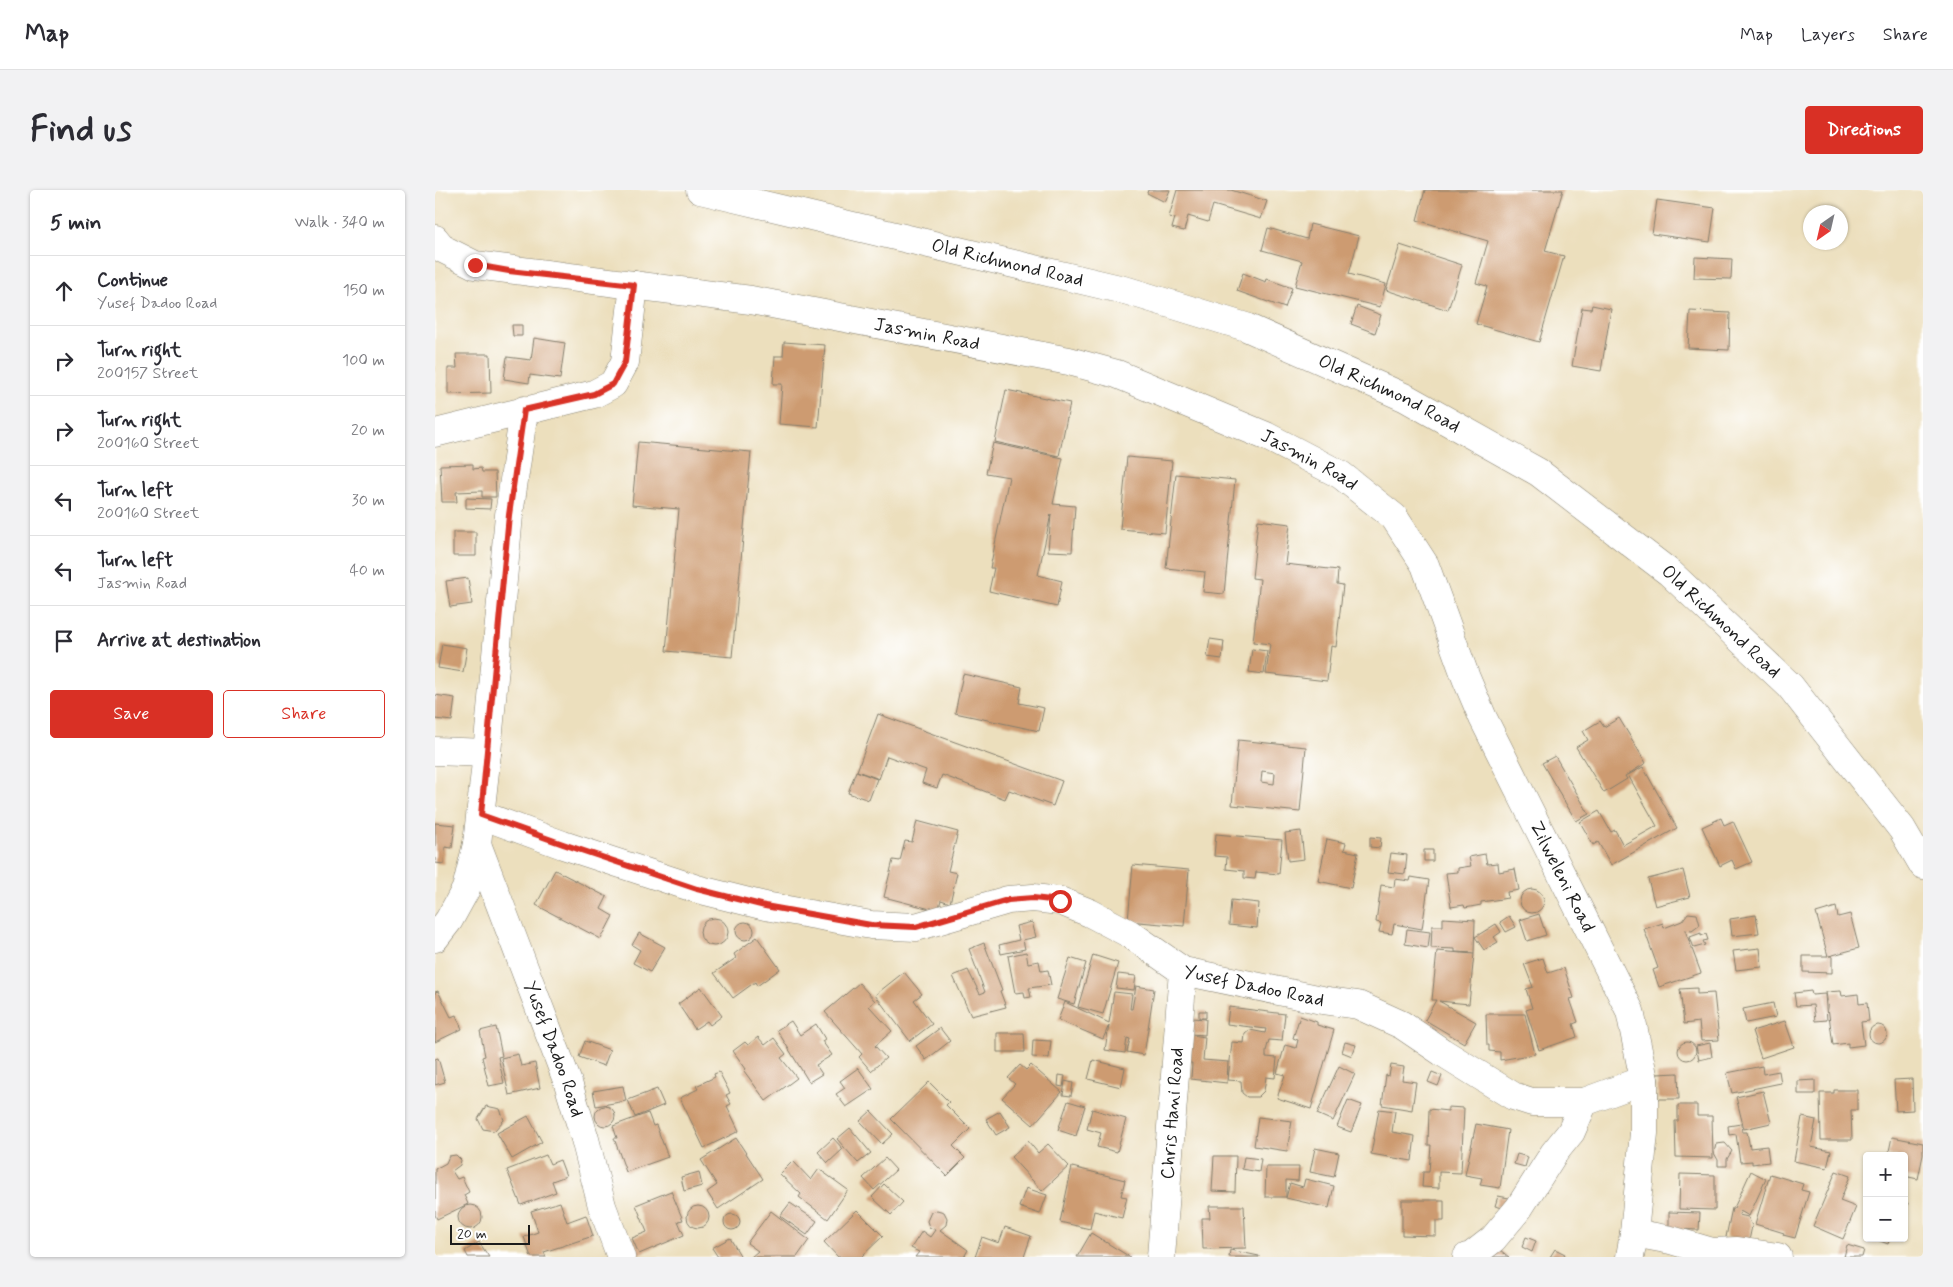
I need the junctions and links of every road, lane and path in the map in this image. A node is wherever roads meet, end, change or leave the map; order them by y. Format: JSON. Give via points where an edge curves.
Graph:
{"nodes":[{"id":1,"x":700,"y":190,"type":"edge"},
{"id":2,"x":438,"y":245,"type":"edge"},
{"id":3,"x":634,"y":285,"type":"junction"},
{"id":4,"x":524,"y":410,"type":"junction"},
{"id":5,"x":435,"y":433,"type":"edge"},
{"id":6,"x":1394,"y":517,"type":"joint"},
{"id":7,"x":435,"y":751,"type":"edge"},
{"id":8,"x":487,"y":753,"type":"junction"},
{"id":9,"x":481,"y":815,"type":"junction"},
{"id":10,"x":477,"y":844,"type":"junction"},
{"id":11,"x":1923,"y":865,"type":"edge"},
{"id":12,"x":435,"y":938,"type":"edge"},
{"id":13,"x":1183,"y":971,"type":"junction"},
{"id":14,"x":1645,"y":1080,"type":"junction"},
{"id":15,"x":1584,"y":1102,"type":"junction"},
{"id":16,"x":1632,"y":1245,"type":"edge"},
{"id":17,"x":621,"y":1257,"type":"edge"},
{"id":18,"x":1161,"y":1257,"type":"edge"},
{"id":19,"x":1467,"y":1257,"type":"edge"},
{"id":20,"x":1778,"y":1257,"type":"edge"}],
"edges":[{"from":1,"to":11,"type":"street","name":"Old Richmond Road","via":[[1128,291],[1246,327],[1414,402],[1538,472],[1670,573],[1790,686],[1902,829]]},
{"from":2,"to":3,"type":"street","name":"Jasmin Road","via":[[475,265]]},
{"from":3,"to":4,"type":"street","via":[[625,362],[613,384],[594,394]]},
{"from":3,"to":6,"type":"street","name":"Jasmin Road","via":[[751,300],[1039,354],[1117,374],[1266,436],[1341,475]]},
{"from":4,"to":5,"type":"street"},
{"from":4,"to":8,"type":"street","via":[[509,515]]},
{"from":6,"to":14,"type":"street","name":"Zilweleni Road","via":[[1425,565],[1483,718],[1630,1011]]},
{"from":7,"to":8,"type":"street"},
{"from":8,"to":9,"type":"street"},
{"from":9,"to":10,"type":"street"},
{"from":9,"to":13,"type":"street","name":"Yusef Dadoo Road","via":[[697,889],[765,906],[871,925],[916,927],[1008,900],[1060,901],[1130,934]]},
{"from":10,"to":12,"type":"street","via":[[466,889]]},
{"from":10,"to":17,"type":"street","name":"Yusef Dadoo Road","via":[[568,1083],[601,1206]]},
{"from":13,"to":15,"type":"street","name":"Yusef Dadoo Road","via":[[1358,1005],[1402,1025],[1513,1096],[1532,1102]]},
{"from":13,"to":18,"type":"street","name":"Chris Hani Road"},
{"from":14,"to":15,"type":"street","name":"Yusef Dadoo Road"},
{"from":14,"to":16,"type":"street","name":"Zilweleni Road","via":[[1644,1133]]},
{"from":15,"to":19,"type":"street","via":[[1571,1132],[1519,1208],[1493,1239]]},
{"from":16,"to":20,"type":"street","via":[[1671,1240],[1712,1252],[1737,1251]]}]}
